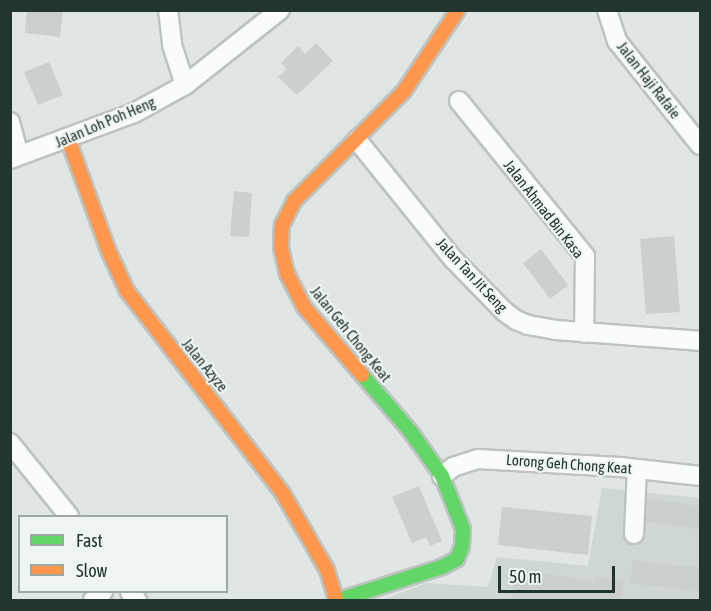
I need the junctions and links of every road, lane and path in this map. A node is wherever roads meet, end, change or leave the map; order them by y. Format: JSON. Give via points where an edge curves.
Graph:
{"nodes":[{"id":1,"x":168,"y":10,"type":"edge"},
{"id":2,"x":280,"y":10,"type":"edge"},
{"id":3,"x":458,"y":10,"type":"edge"},
{"id":4,"x":607,"y":10,"type":"edge"},
{"id":5,"x":184,"y":85,"type":"junction"},
{"id":6,"x":459,"y":101,"type":"dead end"},
{"id":7,"x":10,"y":122,"type":"edge"},
{"id":8,"x":68,"y":139,"type":"junction"},
{"id":9,"x":357,"y":140,"type":"junction"},
{"id":10,"x":700,"y":145,"type":"edge"},
{"id":11,"x":15,"y":157,"type":"edge"},
{"id":12,"x":584,"y":333,"type":"junction"},
{"id":13,"x":700,"y":341,"type":"edge"},
{"id":14,"x":10,"y":443,"type":"edge"},
{"id":15,"x":637,"y":469,"type":"junction"},
{"id":16,"x":442,"y":476,"type":"junction"},
{"id":17,"x":700,"y":476,"type":"edge"},
{"id":18,"x":68,"y":515,"type":"edge"},
{"id":19,"x":634,"y":534,"type":"dead end"},
{"id":20,"x":338,"y":600,"type":"edge"}],
"edges":[{"from":1,"to":5,"type":"street","via":[[172,45]]},
{"from":2,"to":5,"type":"street","name":"Jalan Loh Poh Heng"},
{"from":3,"to":9,"type":"street","name":"Jalan Geh Chong Keat","via":[[404,91]]},
{"from":4,"to":10,"type":"street","name":"Jalan Haji Rafaie","via":[[617,41]]},
{"from":5,"to":8,"type":"street","name":"Jalan Loh Poh Heng","via":[[134,113]]},
{"from":6,"to":12,"type":"street","name":"Jalan Ahmad Bin Kasa","via":[[585,256]]},
{"from":7,"to":11,"type":"street"},
{"from":8,"to":11,"type":"street","name":"Jalan Loh Poh Heng"},
{"from":8,"to":20,"type":"street","name":"Jalan Azyze","via":[[109,252],[128,291],[282,492],[327,570]]},
{"from":9,"to":12,"type":"street","name":"Jalan Tan Jit Seng","via":[[454,260],[505,312],[528,325]]},
{"from":9,"to":16,"type":"street","name":"Jalan Geh Chong Keat","via":[[294,201],[282,225],[281,248],[287,274],[304,307],[410,431]]},
{"from":12,"to":13,"type":"street","name":"Jalan Tan Jit Seng"},
{"from":14,"to":18,"type":"street"},
{"from":15,"to":16,"type":"street","name":"Lorong Geh Chong Keat","via":[[478,459],[453,467]]},
{"from":15,"to":17,"type":"street","name":"Lorong Geh Chong Keat"},
{"from":15,"to":19,"type":"street"},
{"from":16,"to":20,"type":"street","name":"Jalan Geh Chong Keat","via":[[463,529],[457,559]]}]}
